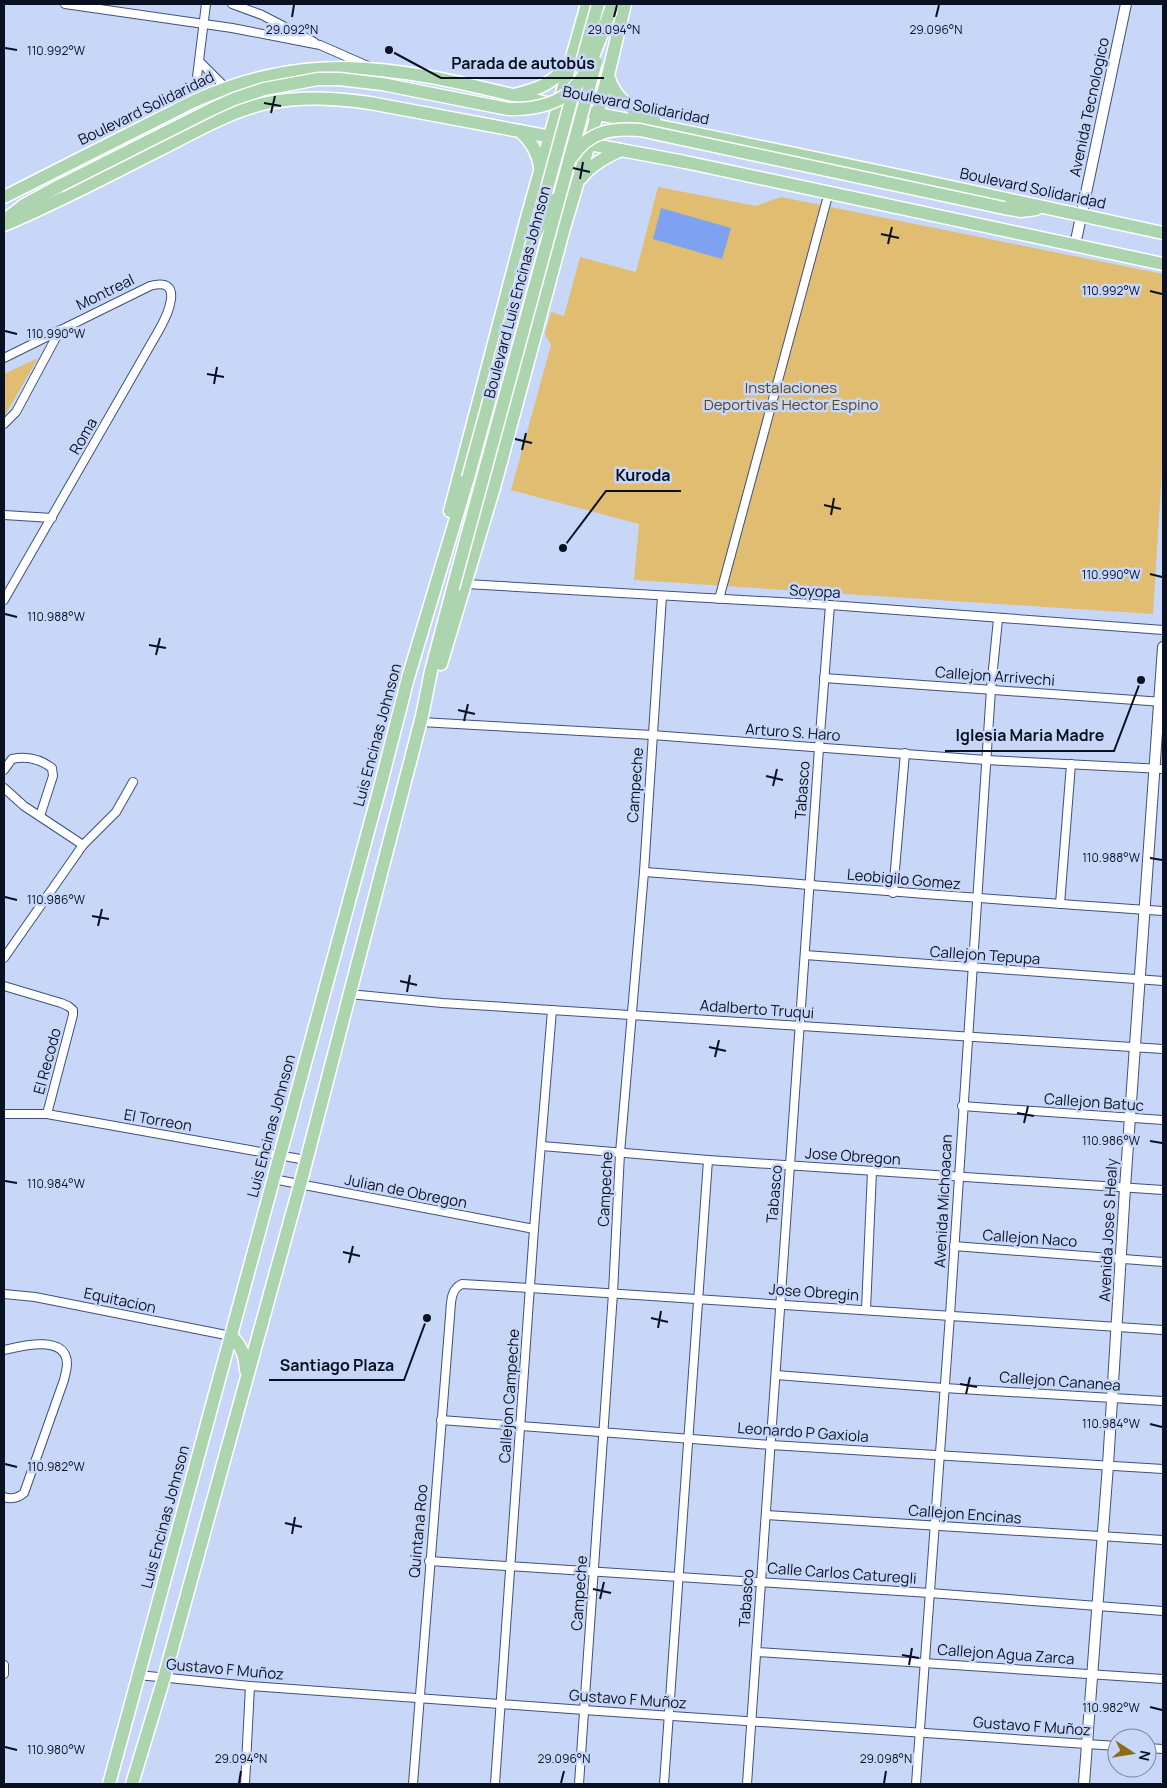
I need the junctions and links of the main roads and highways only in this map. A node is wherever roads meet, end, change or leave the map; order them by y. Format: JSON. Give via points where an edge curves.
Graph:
{"nodes":[{"id":1,"x":587,"y":4,"type":"edge"},
{"id":2,"x":598,"y":4,"type":"edge"},
{"id":3,"x":625,"y":4,"type":"edge"},
{"id":4,"x":611,"y":6,"type":"edge"},
{"id":5,"x":571,"y":62,"type":"junction"},
{"id":6,"x":608,"y":75,"type":"junction"},
{"id":7,"x":439,"y":79,"type":"junction"},
{"id":8,"x":510,"y":95,"type":"junction"},
{"id":9,"x":558,"y":106,"type":"junction"},
{"id":10,"x":597,"y":114,"type":"junction"},
{"id":11,"x":433,"y":115,"type":"junction"},
{"id":12,"x":675,"y":129,"type":"junction"},
{"id":13,"x":520,"y":131,"type":"junction"},
{"id":14,"x":550,"y":136,"type":"junction"},
{"id":15,"x":589,"y":144,"type":"junction"},
{"id":16,"x":622,"y":150,"type":"junction"},
{"id":17,"x":540,"y":172,"type":"junction"},
{"id":18,"x":578,"y":182,"type":"junction"},
{"id":19,"x":4,"y":198,"type":"edge"},
{"id":20,"x":1043,"y":207,"type":"junction"},
{"id":21,"x":4,"y":220,"type":"edge"},
{"id":22,"x":4,"y":225,"type":"edge"},
{"id":23,"x":1163,"y":233,"type":"edge"},
{"id":24,"x":535,"y":234,"type":"junction"},
{"id":25,"x":1163,"y":264,"type":"edge"},
{"id":26,"x":468,"y":478,"type":"joint"},
{"id":27,"x":440,"y":573,"type":"junction"},
{"id":28,"x":422,"y":719,"type":"junction"},
{"id":29,"x":231,"y":1336,"type":"junction"},
{"id":30,"x":247,"y":1375,"type":"junction"},
{"id":31,"x":109,"y":1784,"type":"edge"},
{"id":32,"x":132,"y":1784,"type":"edge"}],
"edges":[{"from":1,"to":5,"type":"main road"},
{"from":2,"to":24,"type":"main road","name":"Boulevard Luis Encinas Johnson","bridge":true},
{"from":3,"to":6,"type":"main road"},
{"from":4,"to":21,"type":"main road","bridge":true,"via":[[581,80],[560,100],[546,106],[529,110],[508,109],[368,82],[318,79],[287,84],[234,99],[212,109],[59,186]]},
{"from":4,"to":28,"type":"main road","name":"Boulevard Luis Encinas Johnson","bridge":true,"via":[[430,671]]},
{"from":5,"to":8,"type":"main road","via":[[549,83]]},
{"from":5,"to":9,"type":"main road"},
{"from":6,"to":10,"type":"main road"},
{"from":6,"to":12,"type":"main road","via":[[610,84],[624,103]]},
{"from":7,"to":8,"type":"main road","name":"Boulevard Solidaridad"},
{"from":7,"to":11,"type":"main road","via":[[440,97]]},
{"from":7,"to":19,"type":"main road","name":"Boulevard Solidaridad","via":[[376,69],[342,68],[260,76],[194,101]]},
{"from":8,"to":9,"type":"main road","name":"Boulevard Solidaridad"},
{"from":9,"to":10,"type":"main road","name":"Boulevard Solidaridad"},
{"from":9,"to":14,"type":"main road"},
{"from":10,"to":12,"type":"main road","name":"Boulevard Solidaridad"},
{"from":10,"to":15,"type":"main road"},
{"from":11,"to":13,"type":"main road"},
{"from":11,"to":22,"type":"main road","via":[[329,98],[265,104],[228,116],[54,204]]},
{"from":12,"to":20,"type":"main road","name":"Boulevard Solidaridad"},
{"from":13,"to":14,"type":"main road"},
{"from":13,"to":17,"type":"main road","via":[[533,145]]},
{"from":14,"to":15,"type":"main road"},
{"from":14,"to":17,"type":"main road"},
{"from":15,"to":16,"type":"main road"},
{"from":15,"to":18,"type":"main road"},
{"from":16,"to":18,"type":"main road","via":[[591,167]]},
{"from":16,"to":25,"type":"main road"},
{"from":17,"to":27,"type":"main road","via":[[451,505]]},
{"from":18,"to":28,"type":"main road","via":[[466,584]]},
{"from":20,"to":23,"type":"main road","name":"Boulevard Solidaridad"},
{"from":20,"to":24,"type":"main road","bridge":true,"via":[[1021,211],[1004,208],[640,130],[619,129],[602,132],[586,141],[574,155]]},
{"from":24,"to":26,"type":"main road","name":"Boulevard Luis Encinas Johnson","bridge":true},
{"from":26,"to":27,"type":"main road","name":"Luis Encinas Johnson"},
{"from":27,"to":29,"type":"main road","name":"Luis Encinas Johnson","via":[[408,678]]},
{"from":28,"to":30,"type":"main road"},
{"from":29,"to":30,"type":"main road","via":[[239,1343]]},
{"from":29,"to":31,"type":"main road","name":"Luis Encinas Johnson"},
{"from":30,"to":32,"type":"main road"}]}
